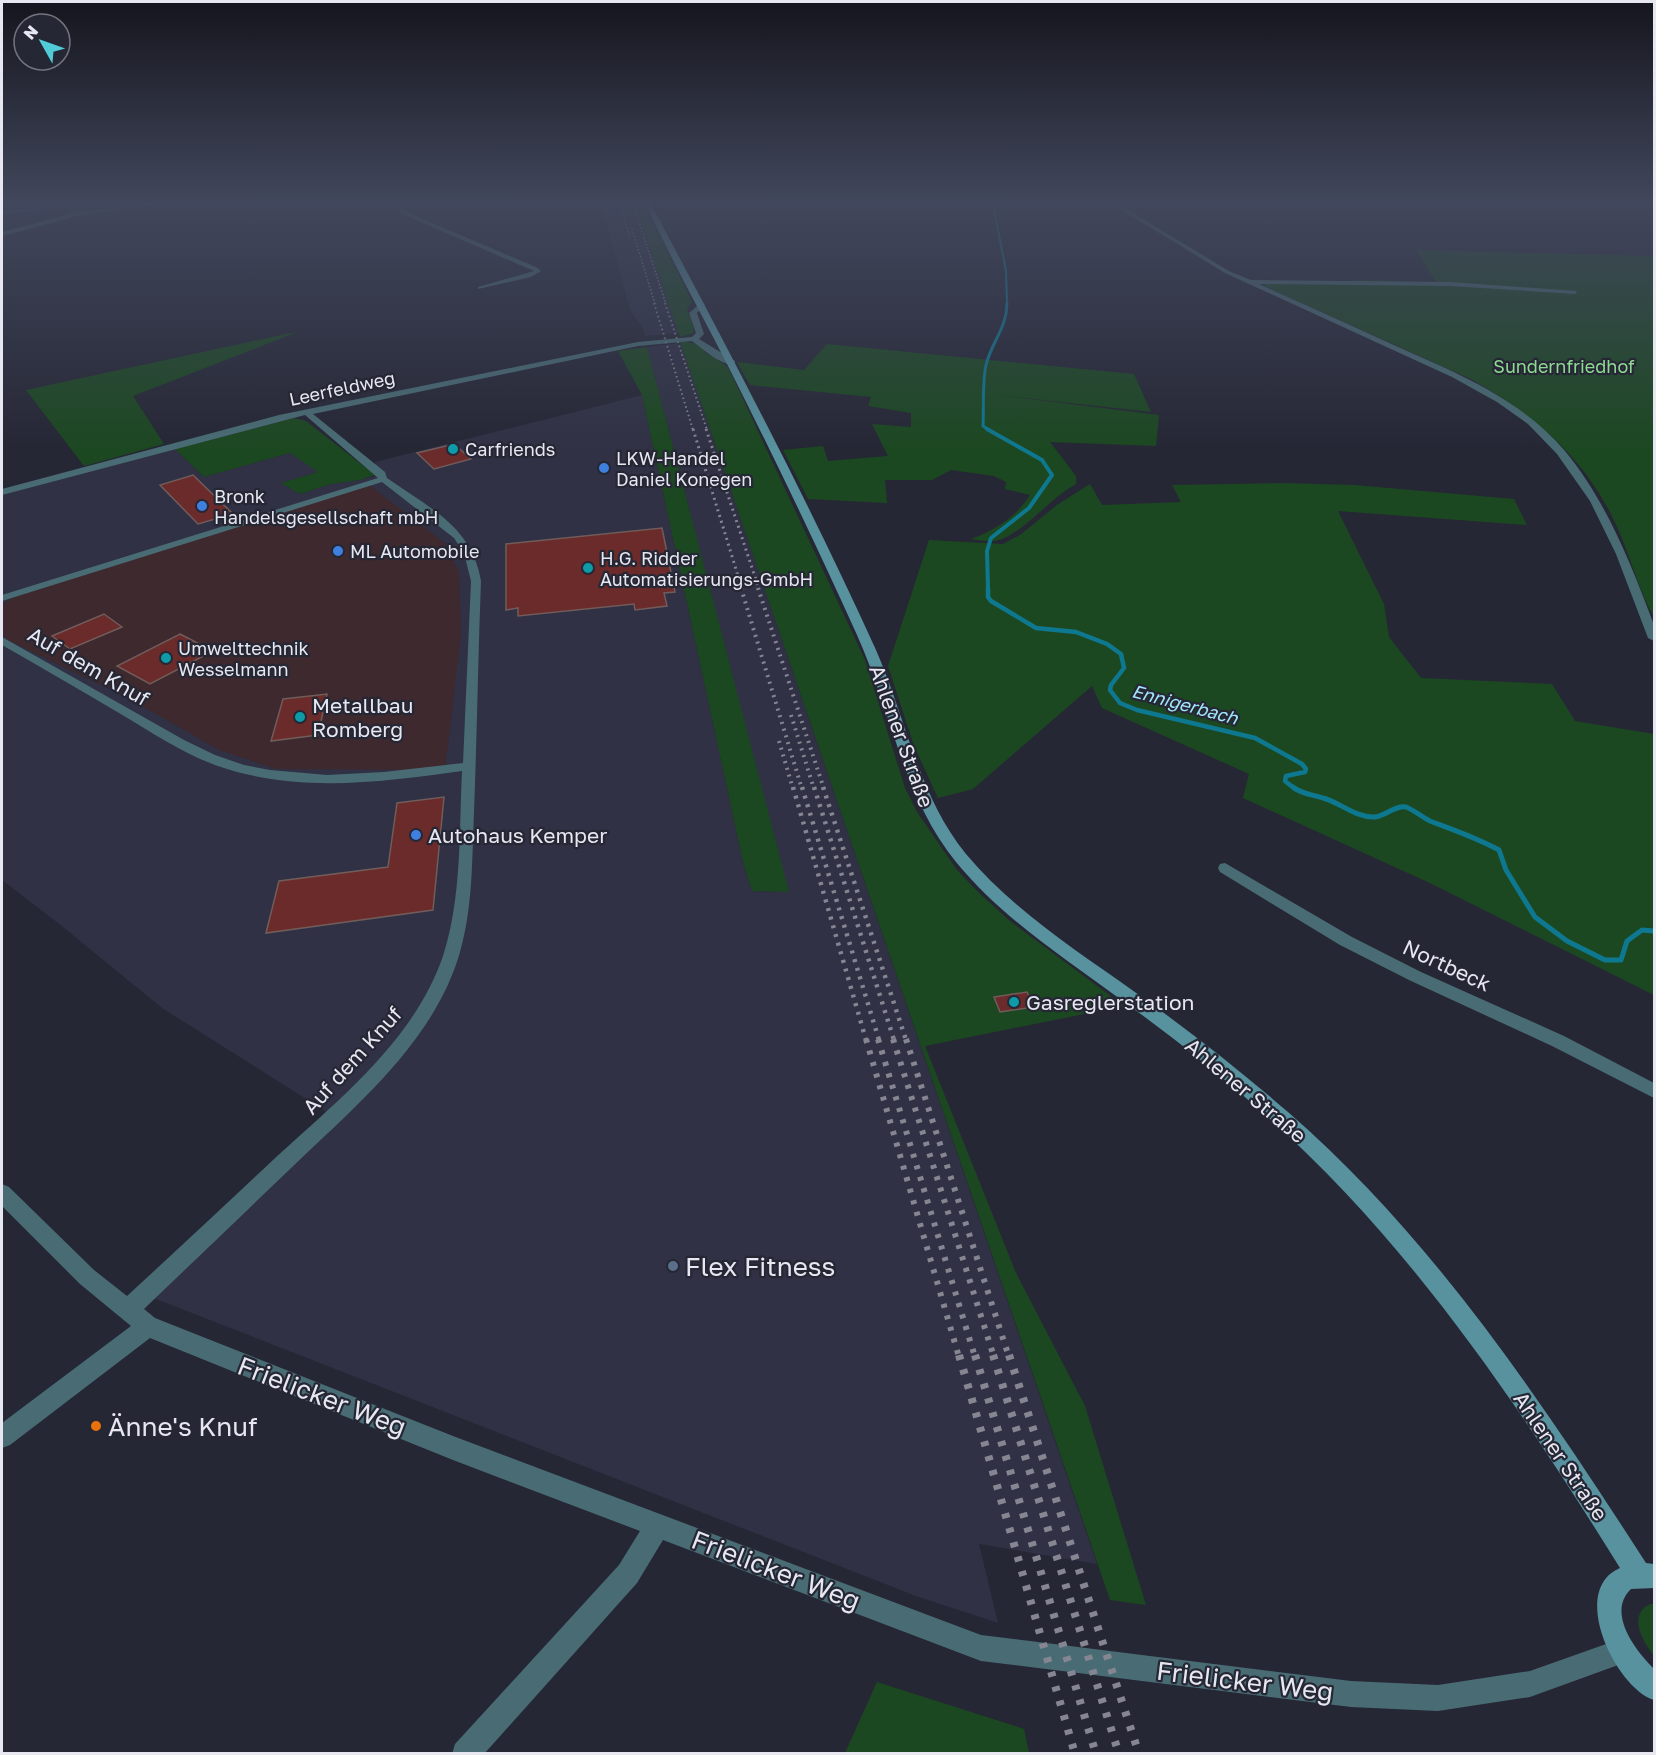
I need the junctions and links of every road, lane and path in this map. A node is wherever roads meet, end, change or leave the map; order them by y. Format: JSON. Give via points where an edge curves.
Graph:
{"nodes":[{"id":1,"x":488,"y":286,"type":"edge"},
{"id":2,"x":692,"y":286,"type":"edge"},
{"id":3,"x":1258,"y":286,"type":"edge"},
{"id":4,"x":1480,"y":286,"type":"edge"},
{"id":5,"x":480,"y":288,"type":"dead end"},
{"id":6,"x":1575,"y":292,"type":"dead end"},
{"id":7,"x":702,"y":304,"type":"junction"},
{"id":8,"x":694,"y":339,"type":"junction"},
{"id":9,"x":732,"y":363,"type":"junction"},
{"id":10,"x":306,"y":412,"type":"junction"},
{"id":11,"x":383,"y":479,"type":"junction"},
{"id":12,"x":2,"y":492,"type":"edge"},
{"id":13,"x":2,"y":598,"type":"edge"},
{"id":14,"x":1654,"y":638,"type":"edge"},
{"id":15,"x":2,"y":639,"type":"edge"},
{"id":16,"x":469,"y":766,"type":"junction"},
{"id":17,"x":1226,"y":868,"type":"dead end"},
{"id":18,"x":1654,"y":1091,"type":"edge"},
{"id":19,"x":2,"y":1193,"type":"edge"},
{"id":20,"x":127,"y":1311,"type":"junction"},
{"id":21,"x":148,"y":1326,"type":"junction"},
{"id":22,"x":2,"y":1437,"type":"edge"},
{"id":23,"x":658,"y":1525,"type":"junction"},
{"id":24,"x":1646,"y":1575,"type":"edge"},
{"id":25,"x":1623,"y":1651,"type":"junction"},
{"id":26,"x":1654,"y":1687,"type":"edge"},
{"id":27,"x":465,"y":1754,"type":"edge"}],
"edges":[{"from":1,"to":5,"type":"street"},
{"from":2,"to":7,"type":"main road","name":"Ahlener Straße"},
{"from":3,"to":14,"type":"street","via":[[1455,375],[1492,394],[1533,423],[1570,464],[1598,506]]},
{"from":4,"to":6,"type":"street"},
{"from":7,"to":8,"type":"street","via":[[693,313],[700,333]]},
{"from":7,"to":9,"type":"main road","name":"Ahlener Straße"},
{"from":8,"to":9,"type":"street"},
{"from":8,"to":10,"type":"street","name":"Leerfeldweg","via":[[638,344]]},
{"from":9,"to":24,"type":"main road","name":"Ahlener Straße","via":[[874,661],[919,790],[935,823],[958,855],[1018,914],[1236,1079],[1362,1194],[1466,1318]]},
{"from":10,"to":11,"type":"street","name":"Auf dem Knuf","via":[[382,474]]},
{"from":10,"to":12,"type":"street","name":"Leerfeldweg"},
{"from":11,"to":13,"type":"street"},
{"from":11,"to":16,"type":"street","name":"Auf dem Knuf","via":[[450,530],[474,562]]},
{"from":15,"to":16,"type":"street","name":"Auf dem Knuf","via":[[190,750],[239,769],[331,779]]},
{"from":16,"to":20,"type":"street","name":"Auf dem Knuf","via":[[459,917],[445,971],[414,1027],[334,1114]]},
{"from":17,"to":18,"type":"street","name":"Nortbeck","via":[[1346,941]]},
{"from":19,"to":20,"type":"street","name":"Frielicker Weg"},
{"from":20,"to":21,"type":"street","name":"Frielicker Weg"},
{"from":21,"to":22,"type":"street"},
{"from":21,"to":23,"type":"street","name":"Frielicker Weg"},
{"from":23,"to":25,"type":"street","name":"Frielicker Weg","via":[[981,1648],[1351,1694],[1438,1698],[1530,1684]]},
{"from":23,"to":27,"type":"street","via":[[628,1574]]},
{"from":24,"to":25,"type":"main road","via":[[1625,1578],[1615,1586],[1610,1599],[1614,1632]]},
{"from":25,"to":26,"type":"main road"}]}
